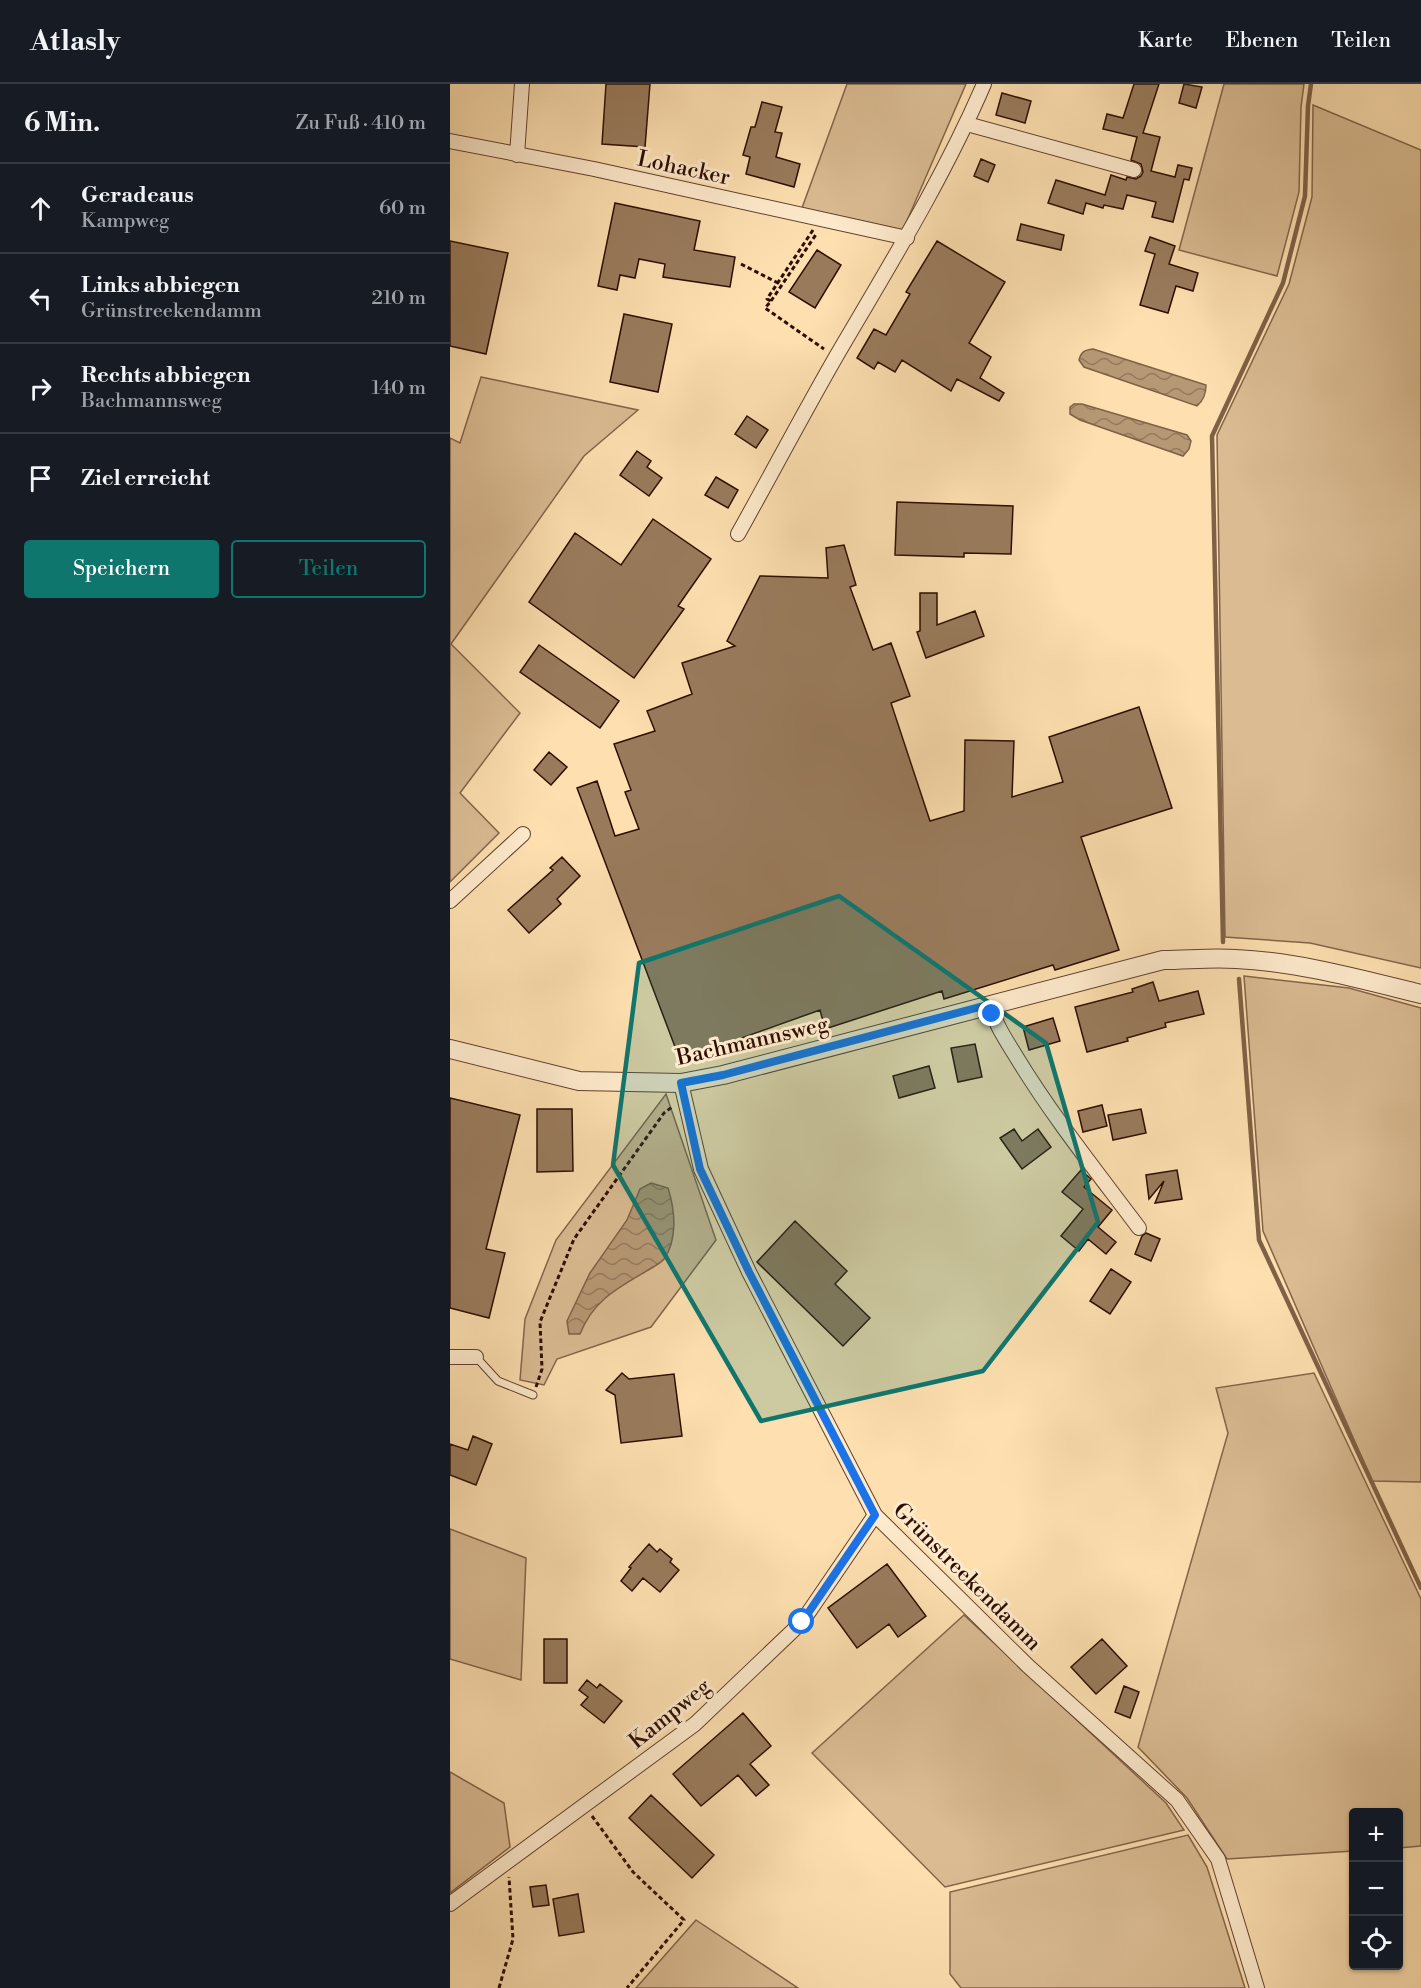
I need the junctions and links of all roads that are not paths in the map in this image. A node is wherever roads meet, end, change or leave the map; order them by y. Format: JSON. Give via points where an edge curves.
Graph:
{"nodes":[{"id":1,"x":522,"y":84,"type":"edge"},
{"id":2,"x":984,"y":84,"type":"edge"},
{"id":3,"x":967,"y":124,"type":"junction"},
{"id":4,"x":450,"y":141,"type":"edge"},
{"id":5,"x":517,"y":154,"type":"junction"},
{"id":6,"x":1134,"y":170,"type":"dead end"},
{"id":7,"x":908,"y":238,"type":"junction"},
{"id":8,"x":738,"y":534,"type":"dead end"},
{"id":9,"x":523,"y":834,"type":"dead end"},
{"id":10,"x":450,"y":901,"type":"edge"},
{"id":11,"x":1421,"y":994,"type":"edge"},
{"id":12,"x":991,"y":1004,"type":"junction"},
{"id":13,"x":450,"y":1049,"type":"edge"},
{"id":14,"x":682,"y":1091,"type":"junction"},
{"id":15,"x":1139,"y":1228,"type":"dead end"},
{"id":16,"x":450,"y":1357,"type":"edge"},
{"id":17,"x":476,"y":1357,"type":"joint"},
{"id":18,"x":533,"y":1395,"type":"road end"},
{"id":19,"x":875,"y":1515,"type":"junction"},
{"id":20,"x":450,"y":1904,"type":"edge"},
{"id":21,"x":1257,"y":1988,"type":"edge"}],
"edges":[{"from":1,"to":5,"type":"street"},
{"from":2,"to":3,"type":"street"},
{"from":3,"to":6,"type":"street"},
{"from":3,"to":7,"type":"street"},
{"from":4,"to":5,"type":"street","name":"Lohacker"},
{"from":5,"to":7,"type":"street","name":"Lohacker","via":[[821,223]]},
{"from":7,"to":8,"type":"street"},
{"from":9,"to":10,"type":"street"},
{"from":11,"to":12,"type":"street","name":"Bachmannsweg","via":[[1285,963],[1235,958],[1163,960]]},
{"from":12,"to":14,"type":"street","name":"Bachmannsweg","via":[[723,1075]]},
{"from":12,"to":15,"type":"street","via":[[992,1014],[1036,1089]]},
{"from":13,"to":14,"type":"street","name":"Bachmannsweg","via":[[579,1081]]},
{"from":14,"to":19,"type":"street","name":"Grünstreekendamm","via":[[700,1169]]},
{"from":16,"to":17,"type":"street"},
{"from":17,"to":18,"type":"lane","via":[[498,1381]]},
{"from":19,"to":20,"type":"street","name":"Kampweg","via":[[802,1622],[695,1724]]},
{"from":19,"to":21,"type":"street","name":"Grünstreekendamm","via":[[1028,1666],[1177,1800],[1218,1859]]}]}
